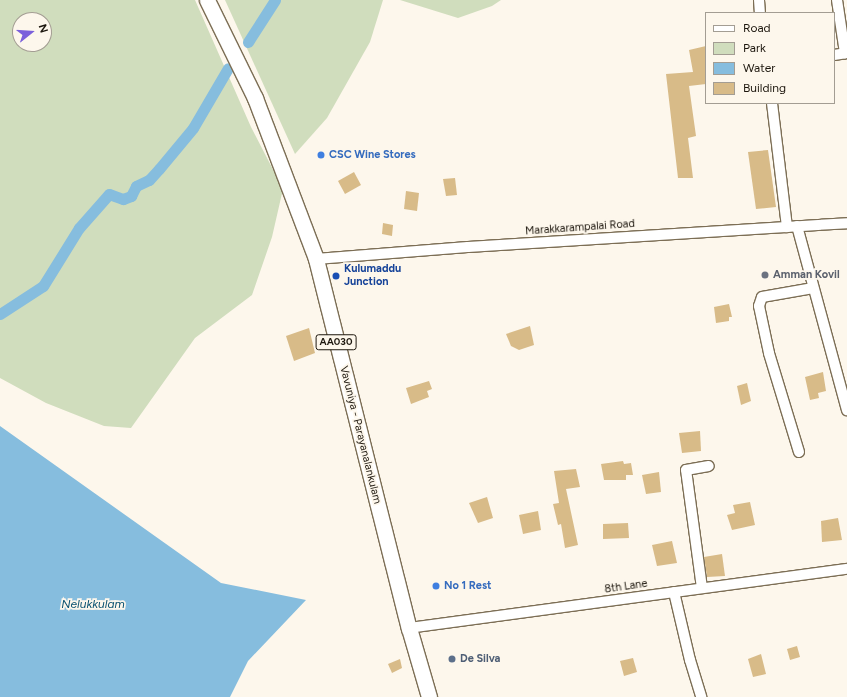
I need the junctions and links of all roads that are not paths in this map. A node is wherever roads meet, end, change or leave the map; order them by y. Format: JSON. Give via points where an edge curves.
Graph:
{"nodes":[{"id":1,"x":207,"y":0,"type":"edge"},
{"id":2,"x":758,"y":0,"type":"edge"},
{"id":3,"x":837,"y":0,"type":"edge"},
{"id":4,"x":760,"y":12,"type":"edge"},
{"id":5,"x":846,"y":53,"type":"edge"},
{"id":6,"x":835,"y":55,"type":"edge"},
{"id":7,"x":772,"y":104,"type":"edge"},
{"id":8,"x":847,"y":223,"type":"edge"},
{"id":9,"x":792,"y":226,"type":"junction"},
{"id":10,"x":316,"y":259,"type":"junction"},
{"id":11,"x":813,"y":288,"type":"junction"},
{"id":12,"x":847,"y":410,"type":"edge"},
{"id":13,"x":799,"y":452,"type":"dead end"},
{"id":14,"x":709,"y":466,"type":"dead end"},
{"id":15,"x":847,"y":569,"type":"edge"},
{"id":16,"x":702,"y":588,"type":"junction"},
{"id":17,"x":674,"y":592,"type":"junction"},
{"id":18,"x":409,"y":628,"type":"junction"},
{"id":19,"x":428,"y":697,"type":"edge"},
{"id":20,"x":701,"y":697,"type":"edge"}],
"edges":[{"from":1,"to":10,"type":"highway","name":"Vavuniya - Parayanalankulam","number":"AA030","via":[[255,98]]},
{"from":2,"to":4,"type":"street"},
{"from":3,"to":5,"type":"street"},
{"from":5,"to":6,"type":"street"},
{"from":7,"to":9,"type":"street"},
{"from":8,"to":9,"type":"street","name":"Marakkarampalai Road"},
{"from":9,"to":10,"type":"street","name":"Marakkarampalai Road"},
{"from":9,"to":11,"type":"street"},
{"from":10,"to":18,"type":"highway","name":"Vavuniya - Parayanalankulam","number":"AA030"},
{"from":11,"to":12,"type":"street"},
{"from":11,"to":13,"type":"street","via":[[762,297],[759,306],[769,353]]},
{"from":14,"to":16,"type":"street","via":[[686,470]]},
{"from":15,"to":16,"type":"street","name":"8th Lane"},
{"from":16,"to":17,"type":"street","name":"8th Lane"},
{"from":17,"to":18,"type":"street","name":"8th Lane"},
{"from":17,"to":20,"type":"street"},
{"from":18,"to":19,"type":"highway","name":"Vavuniya - Parayanalankulam","number":"AA030"}]}
